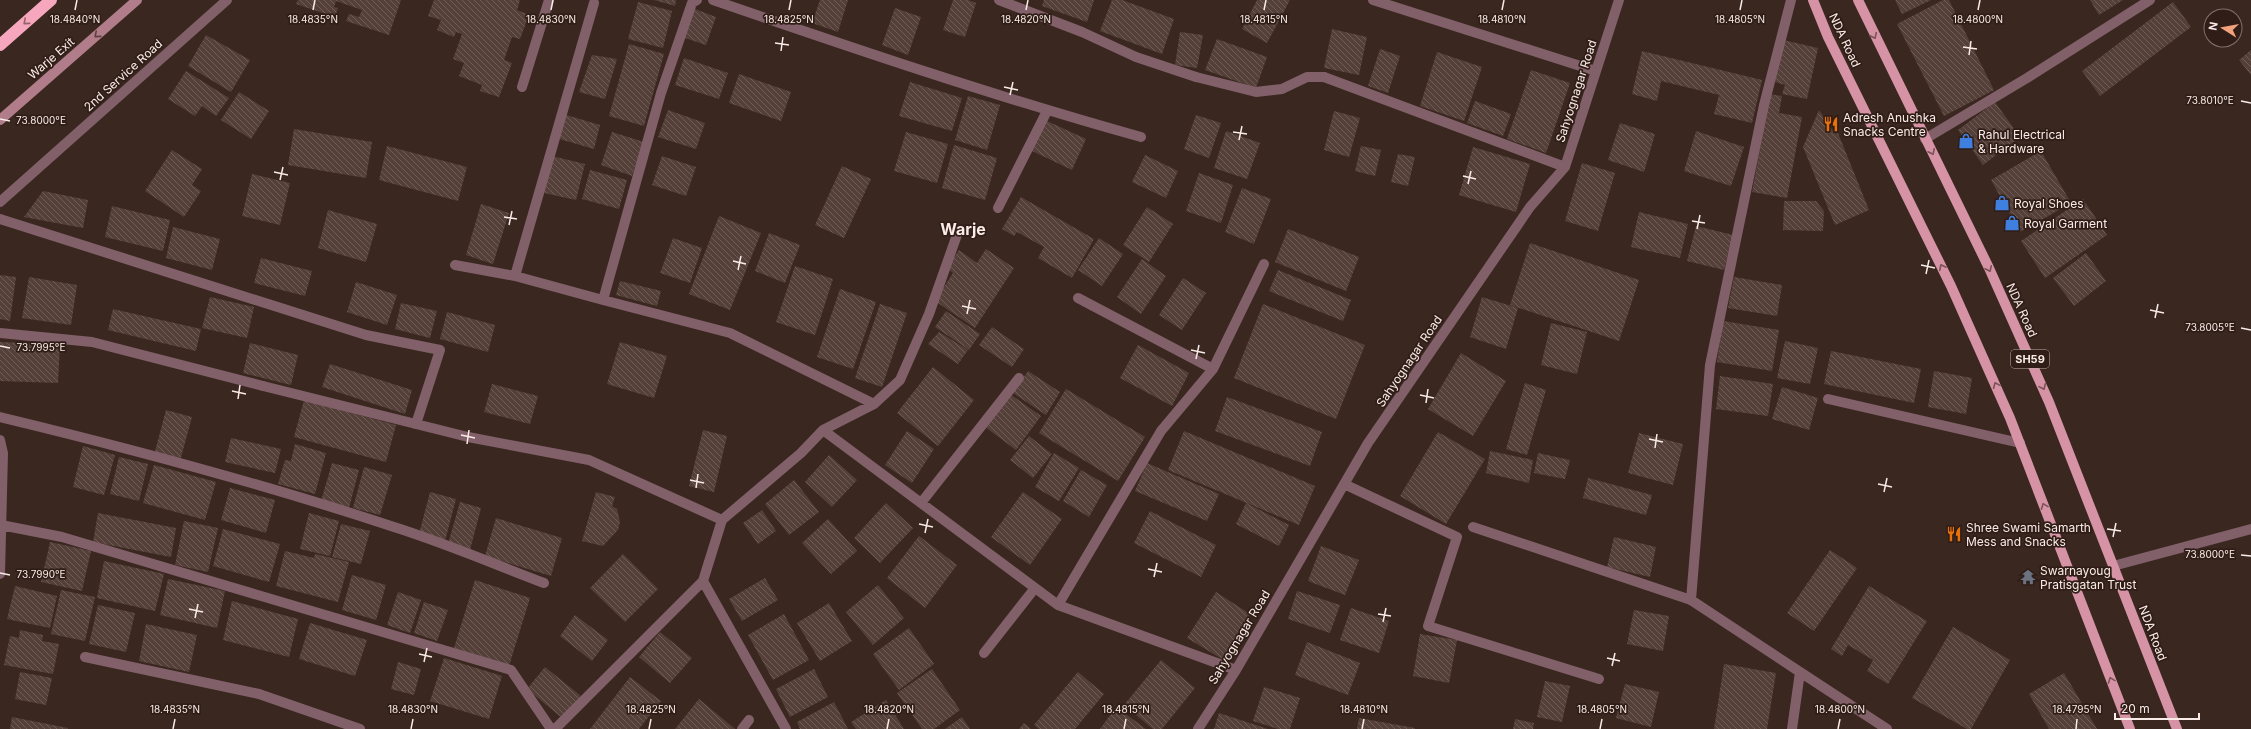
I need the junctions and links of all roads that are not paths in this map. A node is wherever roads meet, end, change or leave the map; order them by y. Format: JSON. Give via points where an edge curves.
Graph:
{"nodes":[{"id":1,"x":51,"y":0,"type":"edge"},
{"id":2,"x":137,"y":0,"type":"edge"},
{"id":3,"x":227,"y":0,"type":"edge"},
{"id":4,"x":549,"y":0,"type":"edge"},
{"id":5,"x":697,"y":0,"type":"edge"},
{"id":6,"x":713,"y":0,"type":"edge"},
{"id":7,"x":999,"y":0,"type":"edge"},
{"id":8,"x":1373,"y":0,"type":"edge"},
{"id":9,"x":1619,"y":0,"type":"edge"},
{"id":10,"x":1791,"y":0,"type":"edge"},
{"id":11,"x":1813,"y":0,"type":"edge"},
{"id":12,"x":1858,"y":0,"type":"edge"},
{"id":13,"x":2150,"y":0,"type":"edge"},
{"id":14,"x":594,"y":4,"type":"dead end"},
{"id":15,"x":0,"y":45,"type":"edge"},
{"id":16,"x":1596,"y":71,"type":"junction"},
{"id":17,"x":522,"y":87,"type":"dead end"},
{"id":18,"x":1047,"y":111,"type":"junction"},
{"id":19,"x":0,"y":120,"type":"edge"},
{"id":20,"x":1141,"y":137,"type":"dead end"},
{"id":21,"x":1925,"y":139,"type":"junction"},
{"id":22,"x":1565,"y":167,"type":"junction"},
{"id":23,"x":0,"y":202,"type":"edge"},
{"id":24,"x":998,"y":208,"type":"dead end"},
{"id":25,"x":0,"y":220,"type":"edge"},
{"id":26,"x":958,"y":232,"type":"dead end"},
{"id":27,"x":455,"y":264,"type":"dead end"},
{"id":28,"x":1264,"y":264,"type":"dead end"},
{"id":29,"x":515,"y":276,"type":"junction"},
{"id":30,"x":1078,"y":298,"type":"dead end"},
{"id":31,"x":603,"y":300,"type":"junction"},
{"id":32,"x":0,"y":333,"type":"edge"},
{"id":33,"x":1213,"y":369,"type":"junction"},
{"id":34,"x":1019,"y":378,"type":"dead end"},
{"id":35,"x":1828,"y":399,"type":"dead end"},
{"id":36,"x":874,"y":404,"type":"junction"},
{"id":37,"x":0,"y":417,"type":"edge"},
{"id":38,"x":416,"y":424,"type":"junction"},
{"id":39,"x":822,"y":430,"type":"junction"},
{"id":40,"x":0,"y":440,"type":"edge"},
{"id":41,"x":2020,"y":442,"type":"junction"},
{"id":42,"x":1344,"y":484,"type":"junction"},
{"id":43,"x":921,"y":504,"type":"junction"},
{"id":44,"x":722,"y":520,"type":"junction"},
{"id":45,"x":1,"y":525,"type":"edge"},
{"id":46,"x":1473,"y":527,"type":"dead end"},
{"id":47,"x":2251,"y":529,"type":"edge"},
{"id":48,"x":2113,"y":566,"type":"junction"},
{"id":49,"x":0,"y":574,"type":"edge"},
{"id":50,"x":703,"y":581,"type":"junction"},
{"id":51,"x":544,"y":583,"type":"dead end"},
{"id":52,"x":1035,"y":588,"type":"junction"},
{"id":53,"x":1691,"y":600,"type":"junction"},
{"id":54,"x":1058,"y":605,"type":"junction"},
{"id":55,"x":984,"y":653,"type":"dead end"},
{"id":56,"x":85,"y":657,"type":"dead end"},
{"id":57,"x":1236,"y":670,"type":"junction"},
{"id":58,"x":1800,"y":672,"type":"junction"},
{"id":59,"x":1599,"y":679,"type":"dead end"},
{"id":60,"x":749,"y":720,"type":"dead end"},
{"id":61,"x":360,"y":729,"type":"edge"},
{"id":62,"x":551,"y":729,"type":"edge"},
{"id":63,"x":555,"y":729,"type":"edge"},
{"id":64,"x":742,"y":729,"type":"edge"},
{"id":65,"x":786,"y":729,"type":"edge"},
{"id":66,"x":1198,"y":729,"type":"edge"},
{"id":67,"x":1792,"y":729,"type":"edge"},
{"id":68,"x":1887,"y":729,"type":"edge"},
{"id":69,"x":2130,"y":729,"type":"edge"},
{"id":70,"x":2176,"y":729,"type":"edge"}],
"edges":[{"from":1,"to":15,"type":"highway","one_way":true},
{"from":2,"to":19,"type":"street","name":"Warje Exit","one_way":true},
{"from":3,"to":23,"type":"street","name":"2nd Service Road"},
{"from":4,"to":17,"type":"street"},
{"from":5,"to":31,"type":"street","via":[[692,3],[661,93]]},
{"from":6,"to":18,"type":"street","via":[[897,64]]},
{"from":7,"to":22,"type":"street","via":[[1082,32],[1136,58],[1256,92],[1282,89],[1307,77],[1324,77]]},
{"from":8,"to":16,"type":"street"},
{"from":9,"to":16,"type":"street","name":"Sahyognagar Road"},
{"from":10,"to":53,"type":"street","via":[[1764,105],[1710,365]]},
{"from":41,"to":11,"type":"main road","name":"NDA Road","one_way":true,"via":[[1951,286],[1828,37]]},
{"from":12,"to":21,"type":"main road","name":"NDA Road","number":"SH59","one_way":true},
{"from":13,"to":21,"type":"street"},
{"from":14,"to":29,"type":"street"},
{"from":16,"to":22,"type":"street","name":"Sahyognagar Road"},
{"from":18,"to":20,"type":"street"},
{"from":18,"to":24,"type":"street"},
{"from":21,"to":48,"type":"main road","name":"NDA Road","number":"SH59","one_way":true,"via":[[1989,268],[2049,402]]},
{"from":22,"to":42,"type":"street","name":"Sahyognagar Road","via":[[1530,207],[1368,443]]},
{"from":25,"to":38,"type":"street","via":[[366,335],[440,350]]},
{"from":26,"to":36,"type":"street","via":[[929,314],[900,380]]},
{"from":27,"to":29,"type":"street"},
{"from":28,"to":33,"type":"street"},
{"from":29,"to":31,"type":"street"},
{"from":30,"to":33,"type":"street"},
{"from":31,"to":36,"type":"street","via":[[730,333]]},
{"from":32,"to":38,"type":"street","via":[[92,342]]},
{"from":33,"to":54,"type":"street","via":[[1161,431]]},
{"from":34,"to":43,"type":"street"},
{"from":35,"to":41,"type":"street"},
{"from":36,"to":39,"type":"street"},
{"from":37,"to":51,"type":"street","via":[[134,449],[290,494],[395,527]]},
{"from":38,"to":44,"type":"street","via":[[468,437],[589,460]]},
{"from":39,"to":43,"type":"street"},
{"from":39,"to":44,"type":"street","via":[[801,453]]},
{"from":40,"to":45,"type":"street","via":[[3,452]]},
{"from":69,"to":41,"type":"main road","name":"NDA Road","one_way":true},
{"from":42,"to":57,"type":"street","name":"Sahyognagar Road"},
{"from":42,"to":59,"type":"street","via":[[1457,537],[1428,626]]},
{"from":43,"to":52,"type":"street"},
{"from":44,"to":50,"type":"street"},
{"from":45,"to":49,"type":"street"},
{"from":45,"to":62,"type":"street","via":[[62,537],[511,670]]},
{"from":46,"to":53,"type":"street"},
{"from":47,"to":48,"type":"street"},
{"from":48,"to":70,"type":"main road","name":"NDA Road","number":"SH59"},
{"from":50,"to":63,"type":"street"},
{"from":50,"to":65,"type":"street"},
{"from":52,"to":54,"type":"street"},
{"from":52,"to":55,"type":"street"},
{"from":53,"to":58,"type":"street"},
{"from":54,"to":57,"type":"street"},
{"from":56,"to":61,"type":"street","via":[[259,694]]},
{"from":57,"to":66,"type":"street","name":"Sahyognagar Road"},
{"from":58,"to":67,"type":"street"},
{"from":58,"to":68,"type":"street"},
{"from":60,"to":64,"type":"street"}]}
